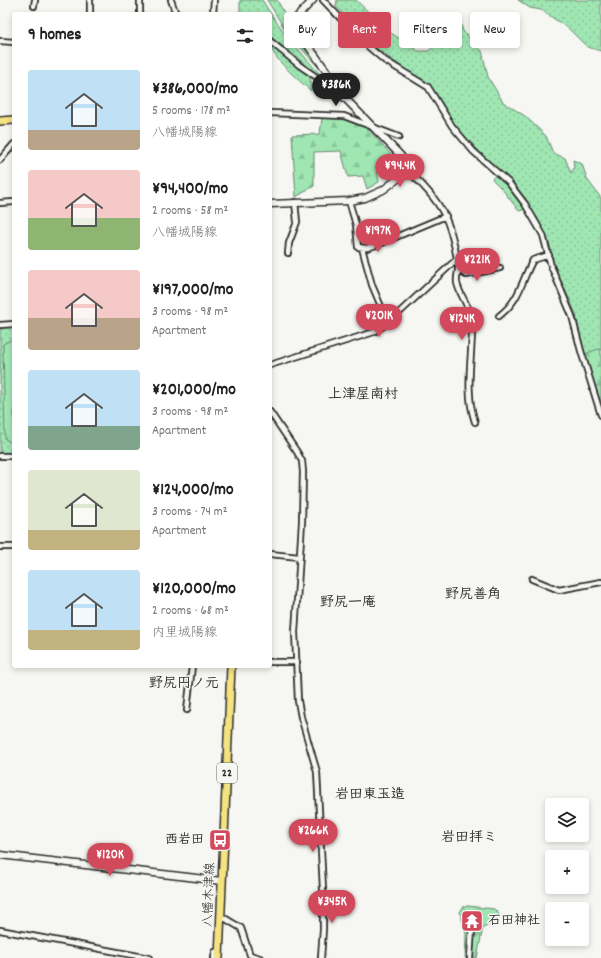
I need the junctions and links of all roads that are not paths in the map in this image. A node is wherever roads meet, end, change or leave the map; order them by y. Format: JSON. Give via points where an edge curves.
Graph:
{"nodes":[{"id":1,"x":35,"y":0,"type":"edge"},
{"id":2,"x":90,"y":0,"type":"edge"},
{"id":3,"x":140,"y":0,"type":"edge"},
{"id":4,"x":171,"y":0,"type":"edge"},
{"id":5,"x":214,"y":0,"type":"edge"},
{"id":6,"x":313,"y":0,"type":"edge"},
{"id":7,"x":323,"y":0,"type":"edge"},
{"id":8,"x":34,"y":6,"type":"dead end"},
{"id":9,"x":90,"y":12,"type":"edge"},
{"id":10,"x":140,"y":12,"type":"edge"},
{"id":11,"x":175,"y":12,"type":"edge"},
{"id":12,"x":213,"y":12,"type":"edge"},
{"id":13,"x":0,"y":41,"type":"edge"},
{"id":14,"x":12,"y":42,"type":"edge"},
{"id":15,"x":272,"y":43,"type":"edge"},
{"id":16,"x":341,"y":94,"type":"junction"},
{"id":17,"x":272,"y":113,"type":"edge"},
{"id":18,"x":12,"y":120,"type":"edge"},
{"id":19,"x":0,"y":121,"type":"edge"},
{"id":20,"x":369,"y":125,"type":"junction"},
{"id":21,"x":398,"y":137,"type":"dead end"},
{"id":22,"x":12,"y":146,"type":"edge"},
{"id":23,"x":0,"y":160,"type":"edge"},
{"id":24,"x":408,"y":171,"type":"junction"},
{"id":25,"x":12,"y":202,"type":"edge"},
{"id":26,"x":295,"y":202,"type":"junction"},
{"id":27,"x":349,"y":202,"type":"junction"},
{"id":28,"x":0,"y":203,"type":"edge"},
{"id":29,"x":272,"y":204,"type":"edge"},
{"id":30,"x":446,"y":216,"type":"junction"},
{"id":31,"x":362,"y":248,"type":"junction"},
{"id":32,"x":288,"y":253,"type":"dead end"},
{"id":33,"x":549,"y":255,"type":"junction"},
{"id":34,"x":457,"y":259,"type":"junction"},
{"id":35,"x":500,"y":268,"type":"dead end"},
{"id":36,"x":459,"y":270,"type":"junction"},
{"id":37,"x":499,"y":316,"type":"dead end"},
{"id":38,"x":388,"y":323,"type":"junction"},
{"id":39,"x":12,"y":324,"type":"edge"},
{"id":40,"x":0,"y":325,"type":"edge"},
{"id":41,"x":272,"y":364,"type":"edge"},
{"id":42,"x":601,"y":414,"type":"edge"},
{"id":43,"x":272,"y":415,"type":"edge"},
{"id":44,"x":475,"y":422,"type":"dead end"},
{"id":45,"x":0,"y":456,"type":"edge"},
{"id":46,"x":12,"y":456,"type":"edge"},
{"id":47,"x":0,"y":547,"type":"edge"},
{"id":48,"x":12,"y":547,"type":"edge"},
{"id":49,"x":272,"y":554,"type":"edge"},
{"id":50,"x":299,"y":557,"type":"junction"},
{"id":51,"x":532,"y":579,"type":"dead end"},
{"id":52,"x":601,"y":582,"type":"edge"},
{"id":53,"x":272,"y":662,"type":"edge"},
{"id":54,"x":297,"y":662,"type":"junction"},
{"id":55,"x":192,"y":668,"type":"edge"},
{"id":56,"x":231,"y":668,"type":"edge"},
{"id":57,"x":187,"y":710,"type":"dead end"},
{"id":58,"x":0,"y":855,"type":"edge"},
{"id":59,"x":222,"y":881,"type":"junction"},
{"id":60,"x":221,"y":916,"type":"junction"},
{"id":61,"x":472,"y":929,"type":"dead end"},
{"id":62,"x":0,"y":930,"type":"edge"},
{"id":63,"x":220,"y":954,"type":"edge"},
{"id":64,"x":149,"y":958,"type":"edge"},
{"id":65,"x":214,"y":958,"type":"edge"},
{"id":66,"x":260,"y":958,"type":"edge"},
{"id":67,"x":321,"y":958,"type":"edge"},
{"id":68,"x":470,"y":958,"type":"edge"}],
"edges":[{"from":1,"to":8,"type":"street"},
{"from":2,"to":9,"type":"street"},
{"from":3,"to":10,"type":"street"},
{"from":4,"to":11,"type":"street"},
{"from":5,"to":12,"type":"street"},
{"from":6,"to":16,"type":"main road","via":[[297,17],[296,29]]},
{"from":7,"to":33,"type":"street","via":[[384,60],[428,87],[452,126],[525,204],[543,235]]},
{"from":13,"to":14,"type":"street"},
{"from":15,"to":16,"type":"street"},
{"from":16,"to":20,"type":"main road"},
{"from":17,"to":20,"type":"street","via":[[344,116]]},
{"from":18,"to":19,"type":"main road"},
{"from":20,"to":21,"type":"street"},
{"from":20,"to":24,"type":"main road","via":[[401,156]]},
{"from":22,"to":23,"type":"street"},
{"from":24,"to":27,"type":"main road","via":[[383,190]]},
{"from":24,"to":30,"type":"street","via":[[424,186]]},
{"from":25,"to":28,"type":"street"},
{"from":26,"to":27,"type":"main road"},
{"from":26,"to":29,"type":"main road"},
{"from":26,"to":32,"type":"street","via":[[297,222]]},
{"from":27,"to":31,"type":"street","via":[[356,225],[358,247]]},
{"from":30,"to":31,"type":"street","via":[[379,244]]},
{"from":30,"to":34,"type":"street"},
{"from":31,"to":38,"type":"street","via":[[372,285]]},
{"from":33,"to":37,"type":"street","via":[[533,260],[524,284]]},
{"from":33,"to":42,"type":"street","via":[[551,266],[572,316]]},
{"from":34,"to":36,"type":"street"},
{"from":34,"to":38,"type":"street"},
{"from":35,"to":36,"type":"street","via":[[466,276]]},
{"from":36,"to":44,"type":"street","via":[[457,284],[471,313],[470,387]]},
{"from":38,"to":41,"type":"street","via":[[374,332]]},
{"from":39,"to":40,"type":"street"},
{"from":43,"to":50,"type":"street","via":[[302,462]]},
{"from":45,"to":46,"type":"street"},
{"from":47,"to":48,"type":"street"},
{"from":49,"to":50,"type":"street"},
{"from":50,"to":54,"type":"street","via":[[295,632]]},
{"from":51,"to":52,"type":"street","via":[[558,590]]},
{"from":53,"to":54,"type":"street"},
{"from":54,"to":67,"type":"street","via":[[298,701],[317,772],[324,929]]},
{"from":55,"to":57,"type":"street"},
{"from":56,"to":59,"type":"main road","name":"八幡木津線","number":"22"},
{"from":58,"to":59,"type":"main road"},
{"from":59,"to":60,"type":"main road","name":"八幡木津線","number":"22"},
{"from":60,"to":63,"type":"main road","name":"八幡木津線","number":"22"},
{"from":60,"to":66,"type":"street","via":[[241,928],[250,955]]},
{"from":61,"to":68,"type":"street"},
{"from":62,"to":64,"type":"street"},
{"from":63,"to":65,"type":"street","via":[[215,952]]}]}
